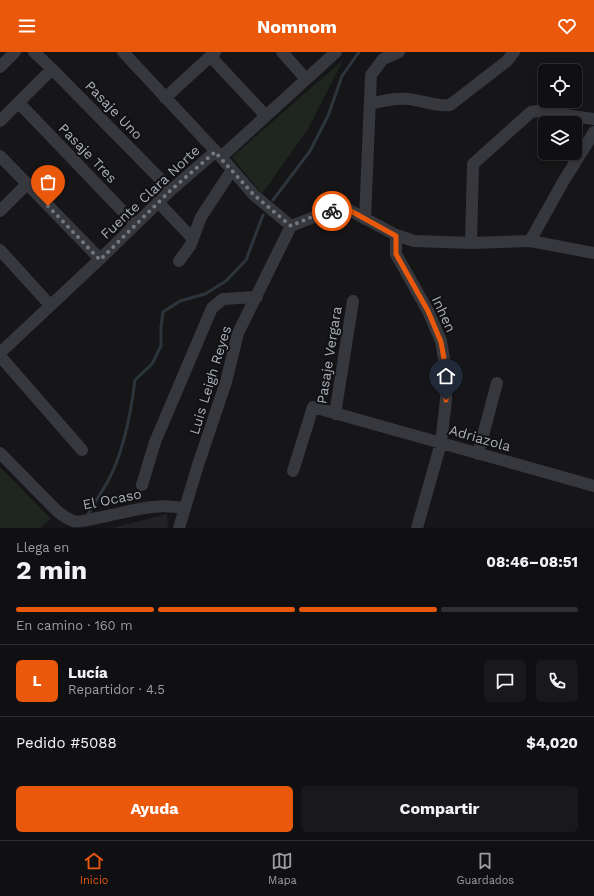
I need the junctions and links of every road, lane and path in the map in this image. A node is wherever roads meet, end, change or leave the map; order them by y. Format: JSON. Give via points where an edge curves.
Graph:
{"nodes":[{"id":1,"x":15,"y":52,"type":"edge"},
{"id":2,"x":34,"y":52,"type":"edge"},
{"id":3,"x":123,"y":52,"type":"edge"},
{"id":4,"x":282,"y":52,"type":"edge"},
{"id":5,"x":336,"y":52,"type":"edge"},
{"id":6,"x":399,"y":52,"type":"edge"},
{"id":7,"x":514,"y":52,"type":"edge"},
{"id":8,"x":213,"y":54,"type":"edge"},
{"id":9,"x":0,"y":67,"type":"edge"},
{"id":10,"x":52,"y":69,"type":"junction"},
{"id":11,"x":306,"y":79,"type":"junction"},
{"id":12,"x":164,"y":98,"type":"junction"},
{"id":13,"x":19,"y":103,"type":"junction"},
{"id":14,"x":370,"y":104,"type":"junction"},
{"id":15,"x":266,"y":116,"type":"junction"},
{"id":16,"x":594,"y":119,"type":"edge"},
{"id":17,"x":0,"y":121,"type":"edge"},
{"id":18,"x":594,"y":132,"type":"edge"},
{"id":19,"x":218,"y":154,"type":"junction"},
{"id":20,"x":0,"y":156,"type":"edge"},
{"id":21,"x":232,"y":170,"type":"junction"},
{"id":22,"x":27,"y":184,"type":"junction"},
{"id":23,"x":171,"y":190,"type":"junction"},
{"id":24,"x":158,"y":202,"type":"junction"},
{"id":25,"x":0,"y":211,"type":"edge"},
{"id":26,"x":366,"y":219,"type":"junction"},
{"id":27,"x":135,"y":224,"type":"junction"},
{"id":28,"x":291,"y":226,"type":"junction"},
{"id":29,"x":396,"y":236,"type":"junction"},
{"id":30,"x":193,"y":239,"type":"junction"},
{"id":31,"x":530,"y":241,"type":"junction"},
{"id":32,"x":471,"y":243,"type":"junction"},
{"id":33,"x":0,"y":250,"type":"edge"},
{"id":34,"x":594,"y":253,"type":"edge"},
{"id":35,"x":100,"y":260,"type":"junction"},
{"id":36,"x":179,"y":261,"type":"dead end"},
{"id":37,"x":256,"y":297,"type":"junction"},
{"id":38,"x":353,"y":301,"type":"dead end"},
{"id":39,"x":50,"y":305,"type":"junction"},
{"id":40,"x":0,"y":354,"type":"edge"},
{"id":41,"x":497,"y":383,"type":"dead end"},
{"id":42,"x":335,"y":414,"type":"junction"},
{"id":43,"x":441,"y":443,"type":"junction"},
{"id":44,"x":82,"y":450,"type":"dead end"},
{"id":45,"x":0,"y":453,"type":"edge"},
{"id":46,"x":478,"y":454,"type":"junction"},
{"id":47,"x":293,"y":470,"type":"dead end"},
{"id":48,"x":142,"y":486,"type":"dead end"},
{"id":49,"x":594,"y":486,"type":"edge"},
{"id":50,"x":185,"y":509,"type":"junction"},
{"id":51,"x":179,"y":528,"type":"edge"},
{"id":52,"x":417,"y":528,"type":"edge"}],
"edges":[{"from":1,"to":9,"type":"street"},
{"from":2,"to":10,"type":"street","name":"Pasaje Uno"},
{"from":3,"to":12,"type":"street"},
{"from":4,"to":11,"type":"street"},
{"from":5,"to":11,"type":"street","name":"Fuente Clara Norte"},
{"from":6,"to":14,"type":"street","via":[[384,59],[372,74]]},
{"from":7,"to":14,"type":"street","via":[[507,61],[450,105],[442,106],[406,98]]},
{"from":8,"to":12,"type":"street"},
{"from":8,"to":15,"type":"street"},
{"from":10,"to":13,"type":"street"},
{"from":10,"to":23,"type":"street","name":"Pasaje Uno"},
{"from":11,"to":15,"type":"street","name":"Fuente Clara Norte"},
{"from":12,"to":19,"type":"street"},
{"from":13,"to":17,"type":"street"},
{"from":13,"to":27,"type":"street","name":"Pasaje Tres"},
{"from":14,"to":26,"type":"street"},
{"from":15,"to":19,"type":"street","name":"Fuente Clara Norte"},
{"from":16,"to":32,"type":"street","via":[[531,112],[473,164]]},
{"from":18,"to":31,"type":"street"},
{"from":19,"to":21,"type":"street"},
{"from":19,"to":23,"type":"street","name":"Fuente Clara Norte"},
{"from":20,"to":22,"type":"street"},
{"from":21,"to":28,"type":"street","via":[[254,195]]},
{"from":21,"to":30,"type":"street","via":[[201,217]]},
{"from":22,"to":25,"type":"street"},
{"from":22,"to":35,"type":"street"},
{"from":23,"to":24,"type":"street","name":"Fuente Clara Norte"},
{"from":24,"to":27,"type":"street","name":"Fuente Clara Norte"},
{"from":24,"to":30,"type":"street"},
{"from":26,"to":28,"type":"street","via":[[349,210],[336,210]]},
{"from":26,"to":29,"type":"street"},
{"from":27,"to":35,"type":"street","name":"Fuente Clara Norte"},
{"from":28,"to":37,"type":"street","name":"Luis Leigh Reyes"},
{"from":29,"to":32,"type":"street","via":[[414,241]]},
{"from":29,"to":43,"type":"street","name":"Inhen","via":[[396,254],[428,311],[441,342],[446,370],[446,400]]},
{"from":30,"to":36,"type":"street"},
{"from":31,"to":32,"type":"street"},
{"from":31,"to":34,"type":"street"},
{"from":33,"to":39,"type":"street"},
{"from":35,"to":39,"type":"street","name":"Fuente Clara Norte"},
{"from":37,"to":48,"type":"street","via":[[223,299],[212,308],[155,442]]},
{"from":37,"to":50,"type":"street","name":"Luis Leigh Reyes","via":[[238,333],[226,382]]},
{"from":38,"to":42,"type":"street","name":"Pasaje Vergara"},
{"from":39,"to":40,"type":"street","name":"Fuente Clara Norte"},
{"from":40,"to":44,"type":"street","name":"Fuente Clara Norte"},
{"from":41,"to":46,"type":"street"},
{"from":42,"to":43,"type":"street","name":"Adriazola"},
{"from":42,"to":47,"type":"street","name":"Adriazola","via":[[313,407]]},
{"from":43,"to":46,"type":"street","name":"Adriazola"},
{"from":43,"to":52,"type":"street","name":"Inhen"},
{"from":45,"to":50,"type":"street","name":"El Ocaso","via":[[61,515],[74,521],[154,506]]},
{"from":46,"to":49,"type":"street","name":"Adriazola"},
{"from":50,"to":51,"type":"street","name":"Luis Leigh Reyes"}]}
